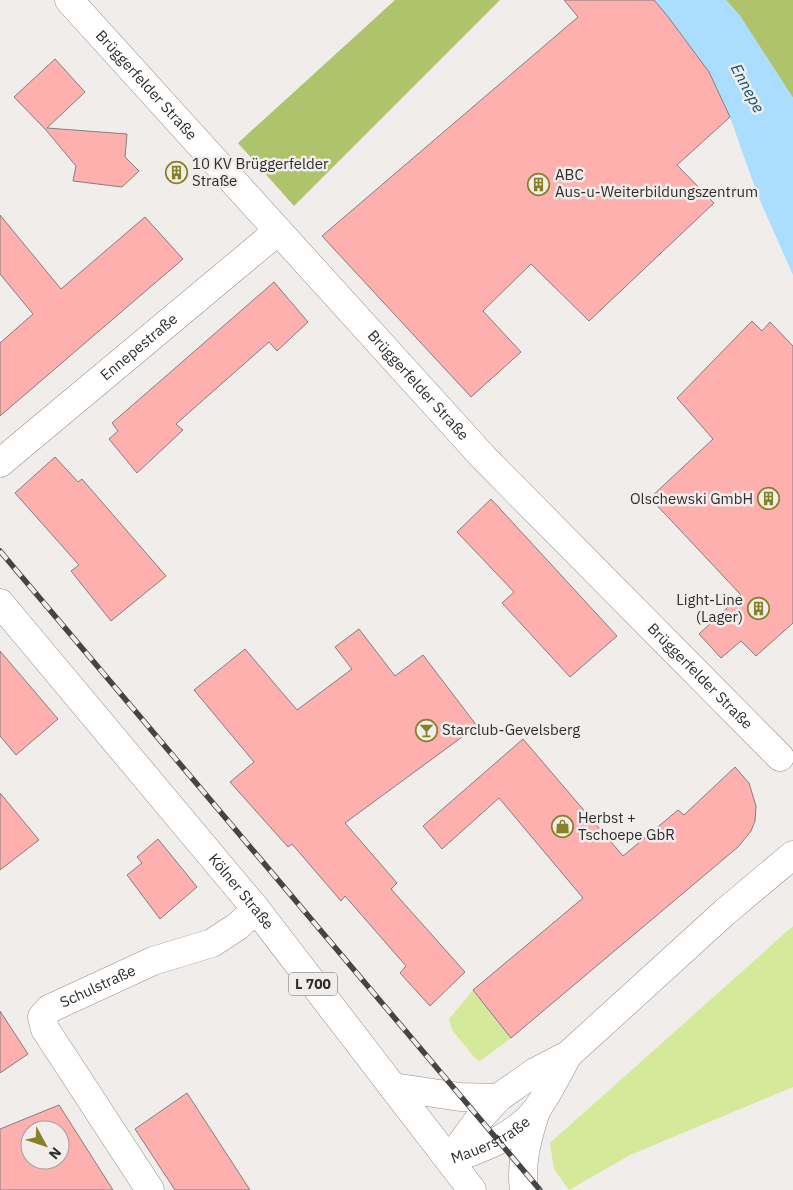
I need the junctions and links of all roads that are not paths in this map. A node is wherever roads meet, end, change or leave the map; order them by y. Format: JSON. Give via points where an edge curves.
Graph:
{"nodes":[{"id":1,"x":69,"y":0,"type":"edge"},
{"id":2,"x":278,"y":231,"type":"junction"},
{"id":3,"x":0,"y":463,"type":"edge"},
{"id":4,"x":0,"y":603,"type":"edge"},
{"id":5,"x":780,"y":757,"type":"dead end"},
{"id":6,"x":793,"y":855,"type":"edge"},
{"id":7,"x":256,"y":910,"type":"junction"},
{"id":8,"x":568,"y":1056,"type":"junction"},
{"id":9,"x":393,"y":1087,"type":"junction"},
{"id":10,"x":498,"y":1098,"type":"junction"},
{"id":11,"x":536,"y":1110,"type":"junction"},
{"id":12,"x":449,"y":1160,"type":"junction"},
{"id":13,"x":150,"y":1190,"type":"edge"},
{"id":14,"x":472,"y":1190,"type":"edge"},
{"id":15,"x":524,"y":1190,"type":"edge"}],
"edges":[{"from":1,"to":2,"type":"street","name":"Brüggerfelder Straße"},
{"from":2,"to":3,"type":"street","name":"Ennepestraße"},
{"from":2,"to":5,"type":"street","name":"Brüggerfelder Straße","via":[[484,458]]},
{"from":4,"to":7,"type":"street","name":"Kölner Straße","number":"L 700"},
{"from":6,"to":8,"type":"street","name":"Mauerstraße","via":[[719,917]]},
{"from":7,"to":9,"type":"street","name":"Kölner Straße","number":"L 700"},
{"from":7,"to":13,"type":"street","name":"Schulstraße","via":[[212,943],[153,961],[49,1008],[42,1017],[44,1030]]},
{"from":8,"to":10,"type":"street","name":"Mauerstraße","via":[[536,1072]]},
{"from":8,"to":11,"type":"street","name":"Mauerstraße"},
{"from":9,"to":10,"type":"street","via":[[460,1097]]},
{"from":9,"to":12,"type":"street","name":"Kölner Straße","number":"L 700"},
{"from":10,"to":12,"type":"street","name":"Mauerstraße"},
{"from":11,"to":12,"type":"street","name":"Mauerstraße","via":[[498,1141]]},
{"from":11,"to":15,"type":"street","via":[[527,1138]]},
{"from":12,"to":14,"type":"street","name":"Kölner Straße","number":"L 700"}]}
